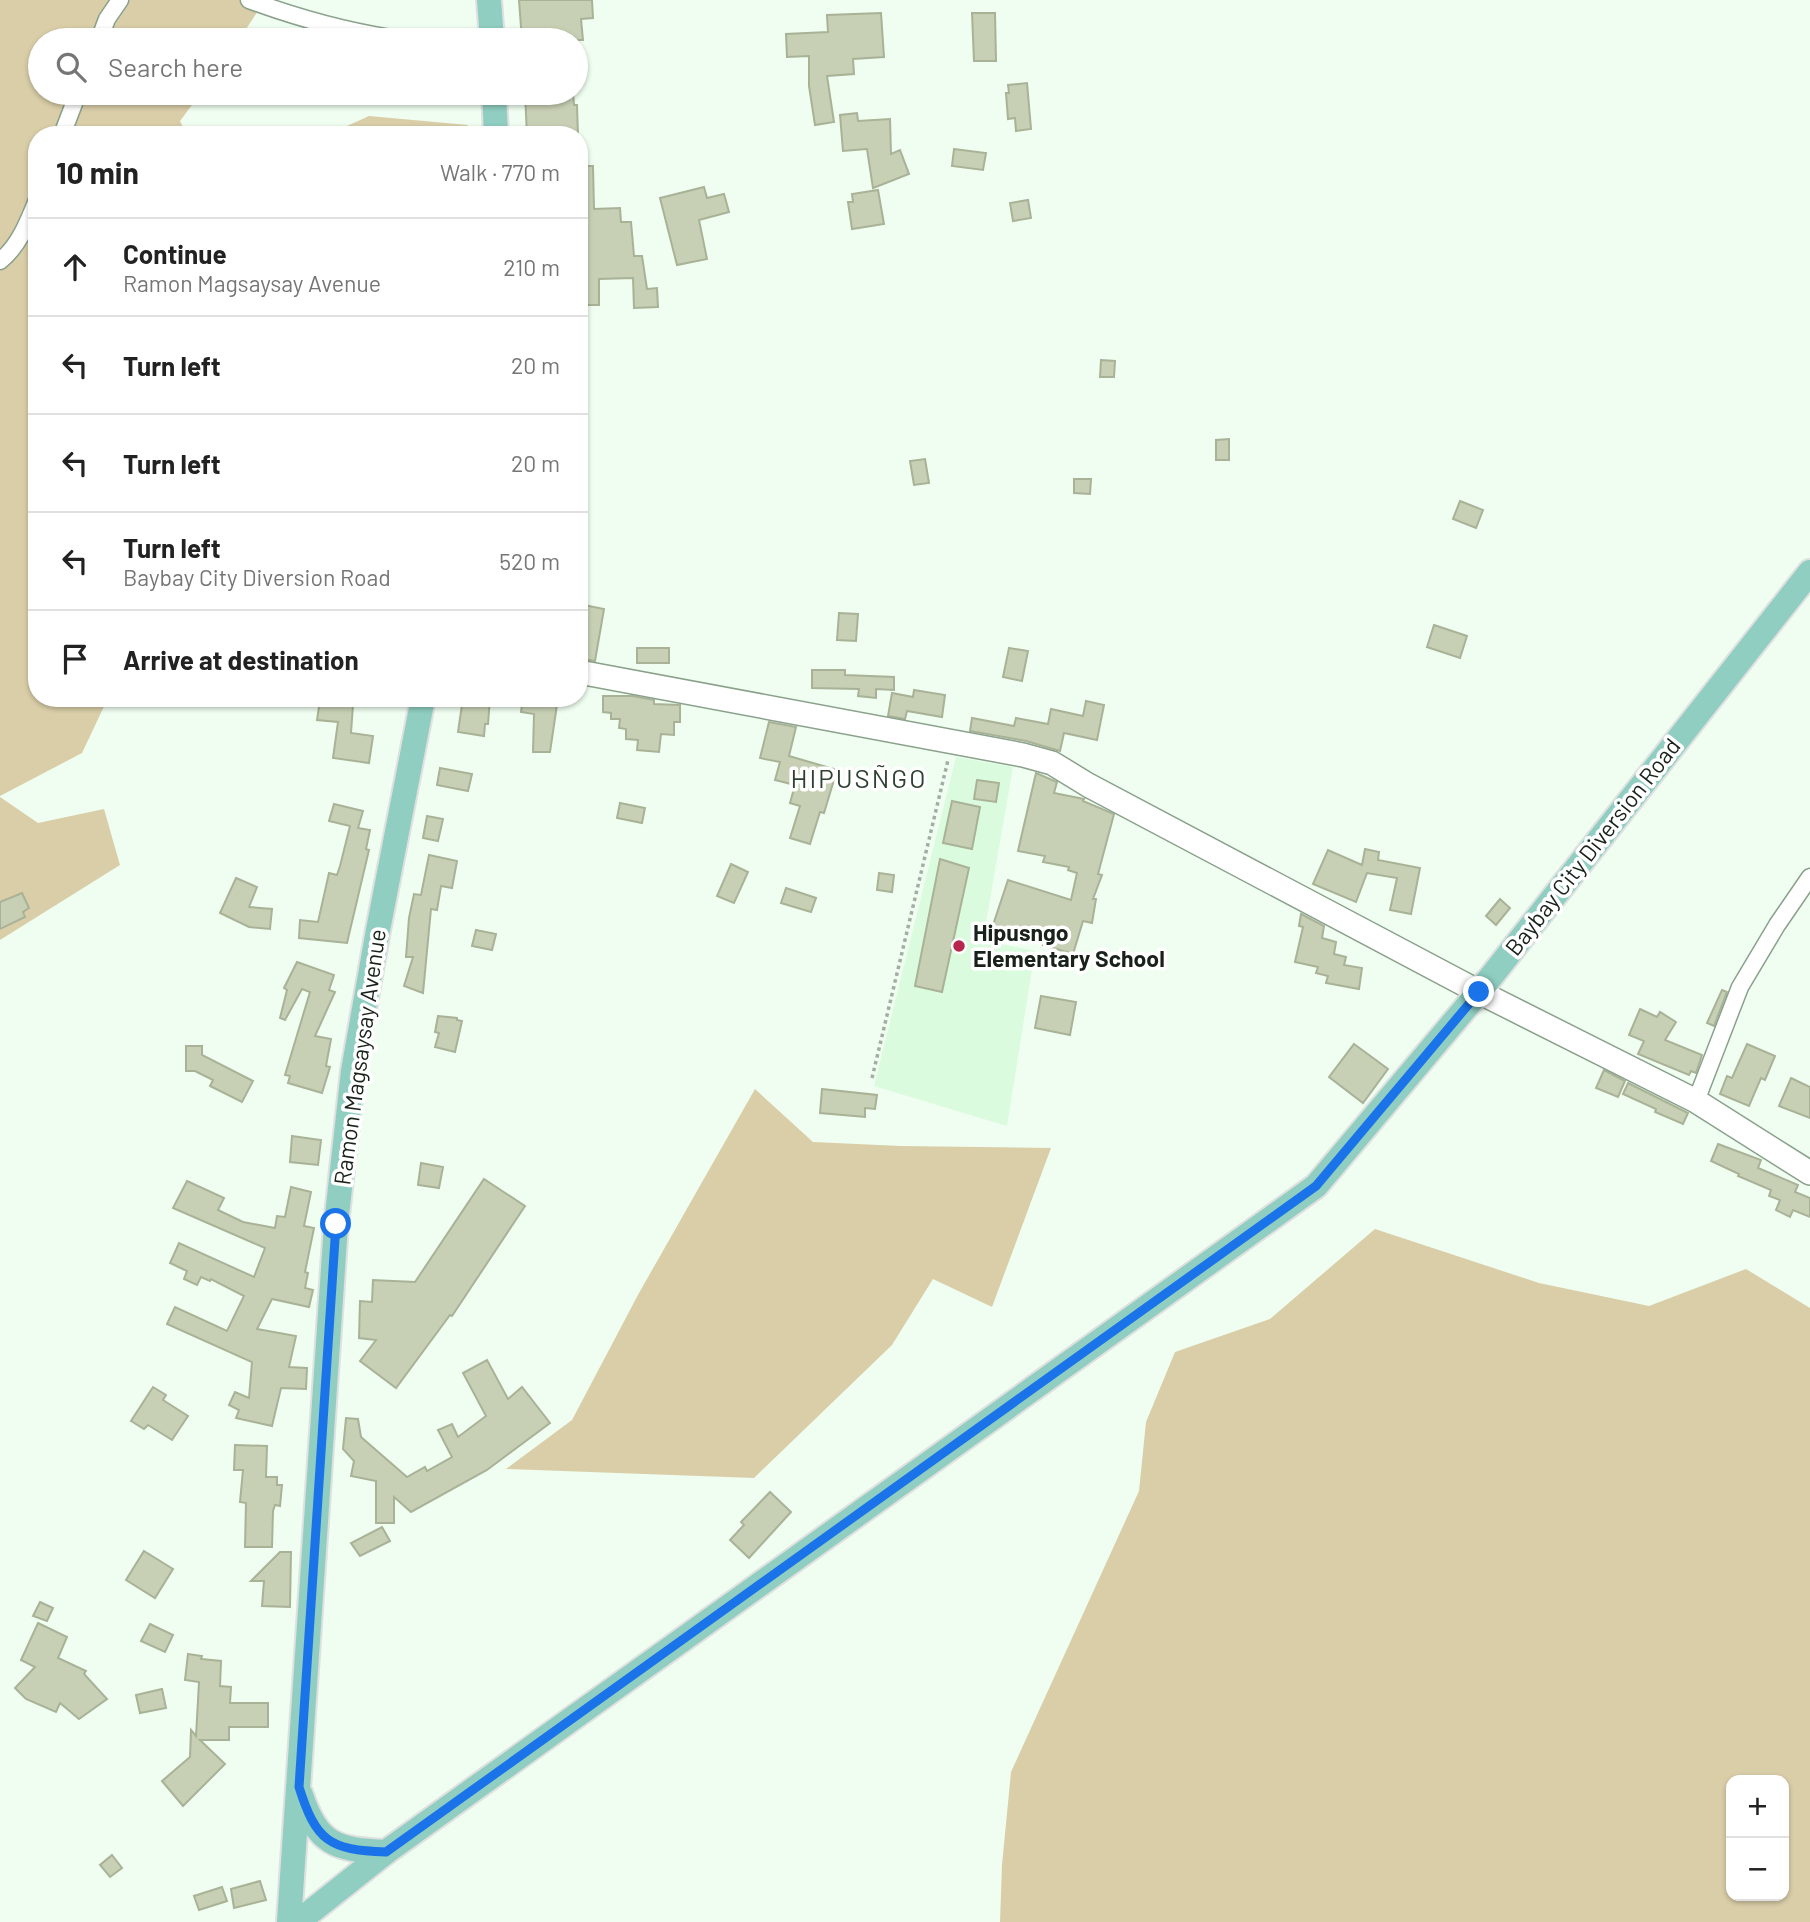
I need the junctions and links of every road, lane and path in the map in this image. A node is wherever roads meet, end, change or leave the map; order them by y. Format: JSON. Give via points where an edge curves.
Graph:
{"nodes":[{"id":1,"x":120,"y":0,"type":"edge"},
{"id":2,"x":249,"y":0,"type":"edge"},
{"id":3,"x":489,"y":0,"type":"edge"},
{"id":4,"x":104,"y":28,"type":"edge"},
{"id":5,"x":345,"y":28,"type":"edge"},
{"id":6,"x":491,"y":28,"type":"edge"},
{"id":7,"x":73,"y":105,"type":"edge"},
{"id":8,"x":495,"y":105,"type":"edge"},
{"id":9,"x":65,"y":126,"type":"edge"},
{"id":10,"x":496,"y":126,"type":"edge"},
{"id":11,"x":28,"y":220,"type":"edge"},
{"id":12,"x":0,"y":261,"type":"edge"},
{"id":13,"x":1810,"y":572,"type":"edge"},
{"id":14,"x":588,"y":674,"type":"edge"},
{"id":15,"x":422,"y":707,"type":"edge"},
{"id":16,"x":952,"y":742,"type":"junction"},
{"id":17,"x":1810,"y":877,"type":"edge"},
{"id":18,"x":1479,"y":992,"type":"junction"},
{"id":19,"x":872,"y":1078,"type":"dead end"},
{"id":20,"x":1696,"y":1101,"type":"junction"},
{"id":21,"x":1810,"y":1173,"type":"edge"},
{"id":22,"x":299,"y":1787,"type":"junction"},
{"id":23,"x":386,"y":1852,"type":"junction"},
{"id":24,"x":289,"y":1922,"type":"edge"},
{"id":25,"x":298,"y":1922,"type":"edge"}],
"edges":[{"from":1,"to":4,"type":"street"},
{"from":2,"to":5,"type":"street"},
{"from":3,"to":6,"type":"main road"},
{"from":7,"to":9,"type":"street"},
{"from":8,"to":10,"type":"main road"},
{"from":11,"to":12,"type":"street","via":[[18,242]]},
{"from":13,"to":18,"type":"main road","name":"Baybay City Diversion Road"},
{"from":14,"to":16,"type":"street"},
{"from":15,"to":22,"type":"main road","name":"Ramon Magsaysay Avenue","via":[[351,1096],[335,1238]]},
{"from":16,"to":18,"type":"street","via":[[1052,764]]},
{"from":16,"to":19,"type":"path"},
{"from":17,"to":20,"type":"street","via":[[1740,987]]},
{"from":18,"to":20,"type":"street"},
{"from":18,"to":23,"type":"main road","name":"Baybay City Diversion Road","via":[[1316,1186]]},
{"from":20,"to":21,"type":"street"},
{"from":22,"to":23,"type":"main road","via":[[311,1822],[323,1836],[346,1848]]},
{"from":22,"to":24,"type":"main road","name":"Ramon Magsaysay Avenue"},
{"from":23,"to":25,"type":"main road","name":"Baybay City Diversion Road"}]}
